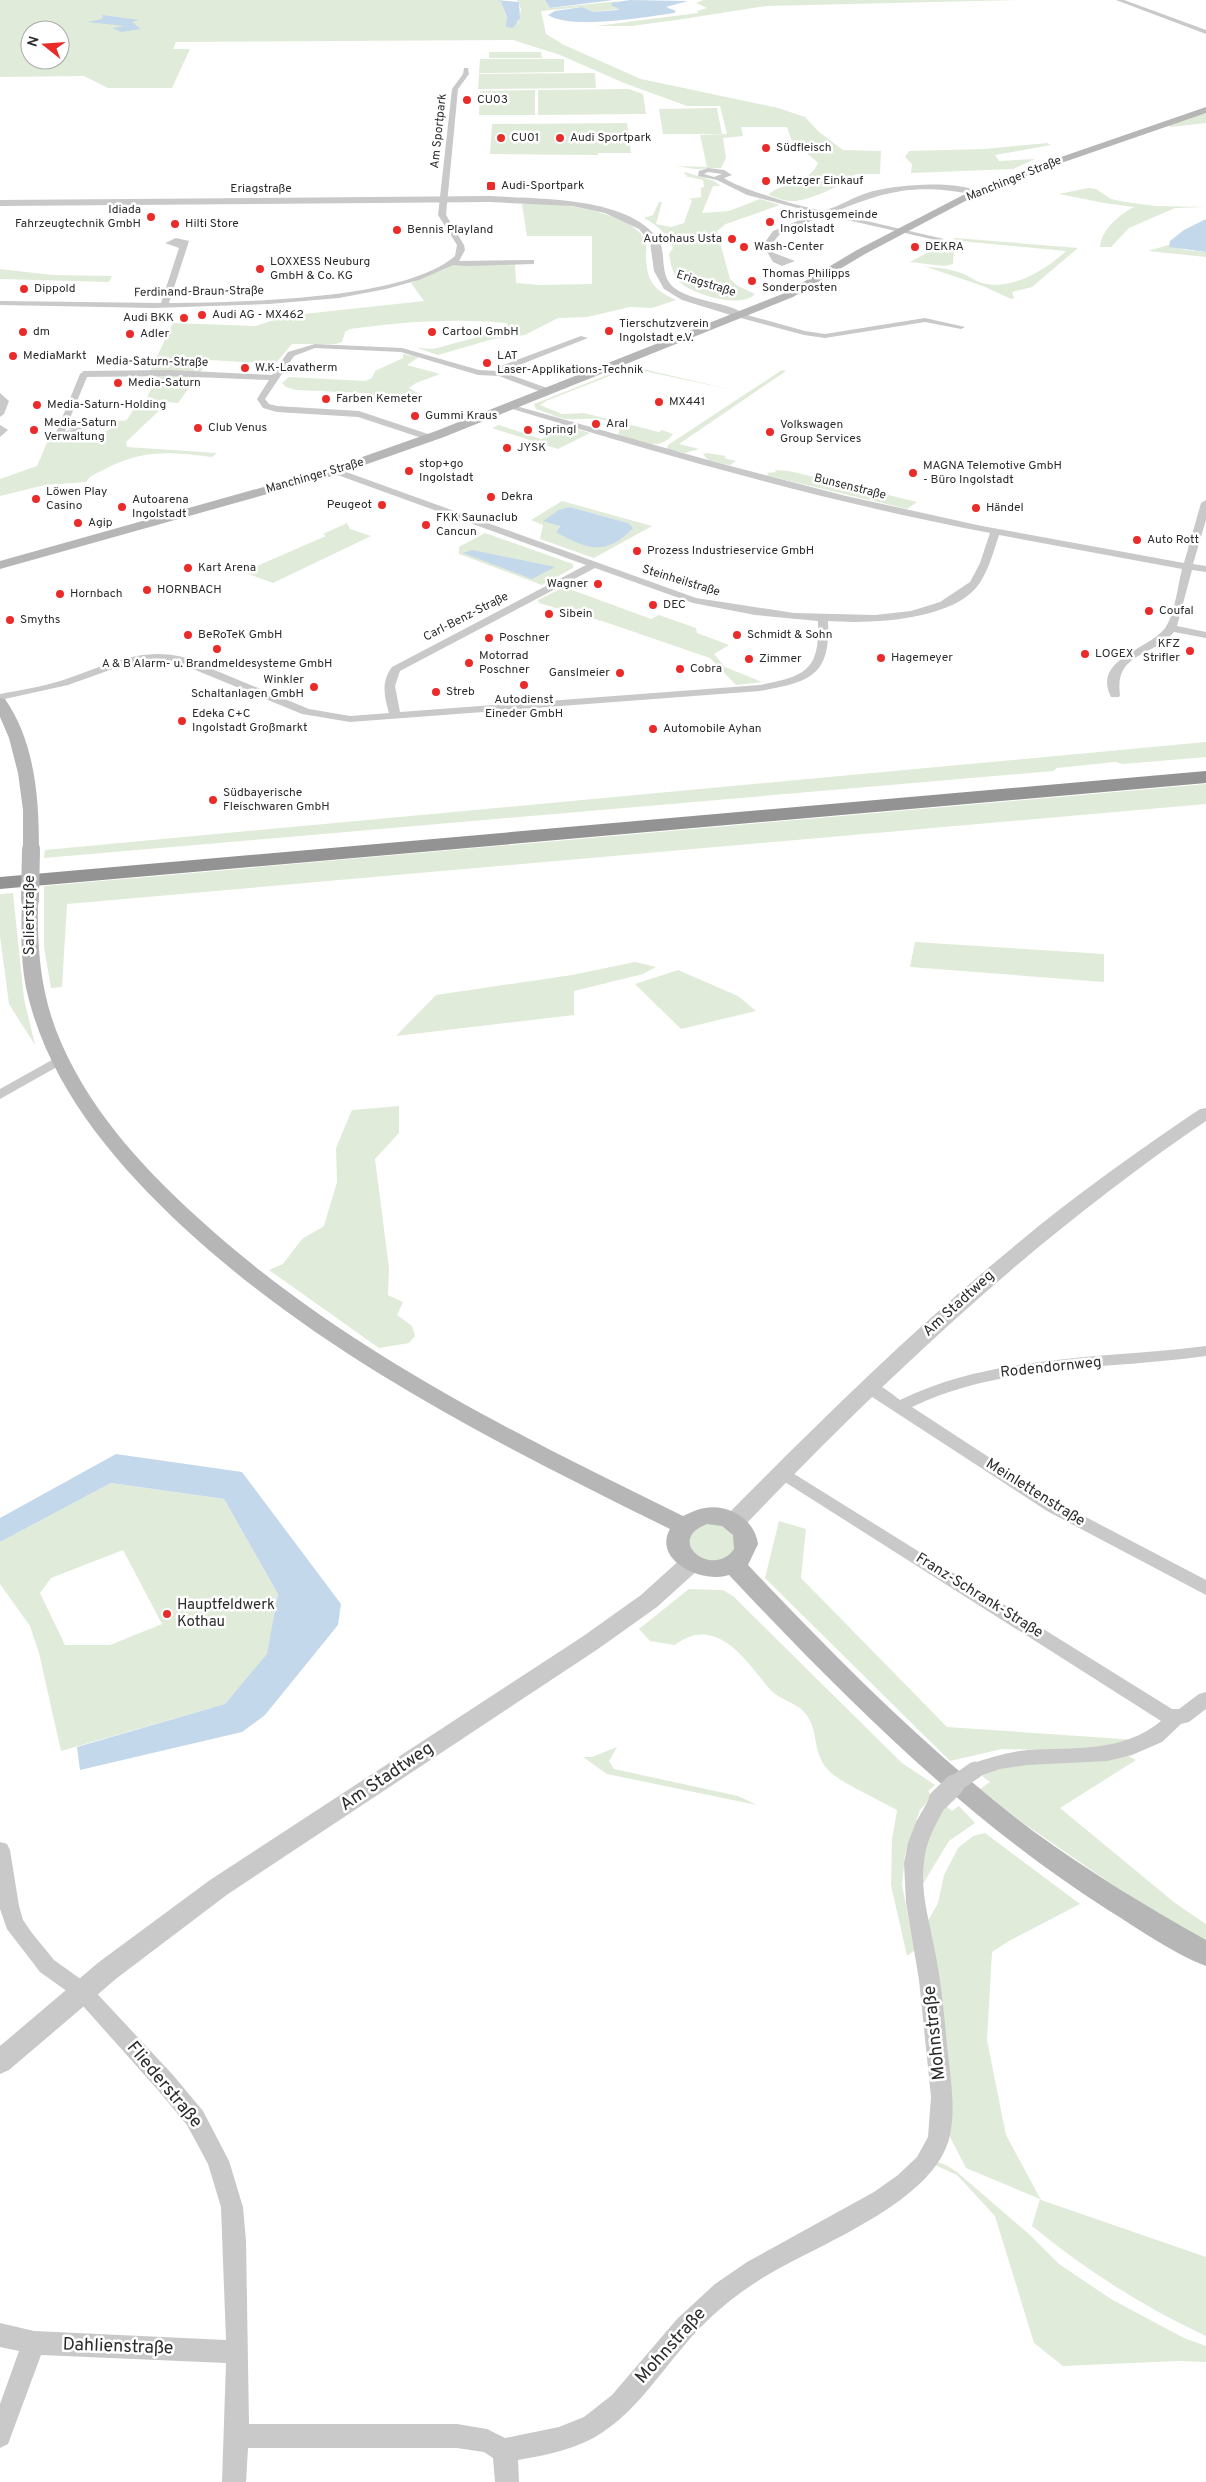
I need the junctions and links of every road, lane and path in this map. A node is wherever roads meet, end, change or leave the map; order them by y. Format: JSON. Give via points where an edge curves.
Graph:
{"nodes":[{"id":1,"x":1119,"y":0,"type":"edge"},
{"id":2,"x":1206,"y":32,"type":"edge"},
{"id":3,"x":466,"y":69,"type":"dead end"},
{"id":4,"x":1206,"y":110,"type":"edge"},
{"id":5,"x":723,"y":172,"type":"dead end"},
{"id":6,"x":976,"y":193,"type":"junction"},
{"id":7,"x":444,"y":200,"type":"junction"},
{"id":8,"x":75,"y":202,"type":"junction"},
{"id":9,"x":0,"y":203,"type":"edge"},
{"id":10,"x":9,"y":212,"type":"dead end"},
{"id":11,"x":822,"y":213,"type":"junction"},
{"id":12,"x":900,"y":230,"type":"junction"},
{"id":13,"x":940,"y":239,"type":"dead end"},
{"id":14,"x":183,"y":247,"type":"dead end"},
{"id":15,"x":773,"y":256,"type":"dead end"},
{"id":16,"x":452,"y":262,"type":"junction"},
{"id":17,"x":531,"y":262,"type":"dead end"},
{"id":18,"x":0,"y":303,"type":"edge"},
{"id":19,"x":164,"y":304,"type":"junction"},
{"id":20,"x":741,"y":312,"type":"junction"},
{"id":21,"x":961,"y":327,"type":"dead end"},
{"id":22,"x":584,"y":338,"type":"dead end"},
{"id":23,"x":500,"y":374,"type":"junction"},
{"id":24,"x":274,"y":378,"type":"junction"},
{"id":25,"x":547,"y":391,"type":"junction"},
{"id":26,"x":0,"y":396,"type":"edge"},
{"id":27,"x":512,"y":406,"type":"junction"},
{"id":28,"x":0,"y":414,"type":"edge"},
{"id":29,"x":64,"y":424,"type":"dead end"},
{"id":30,"x":0,"y":428,"type":"edge"},
{"id":31,"x":0,"y":434,"type":"edge"},
{"id":32,"x":431,"y":438,"type":"junction"},
{"id":33,"x":336,"y":471,"type":"junction"},
{"id":34,"x":1206,"y":503,"type":"edge"},
{"id":35,"x":995,"y":532,"type":"junction"},
{"id":36,"x":0,"y":565,"type":"edge"},
{"id":37,"x":594,"y":565,"type":"junction"},
{"id":38,"x":1188,"y":567,"type":"junction"},
{"id":39,"x":1206,"y":569,"type":"edge"},
{"id":40,"x":823,"y":617,"type":"junction"},
{"id":41,"x":1171,"y":628,"type":"junction"},
{"id":42,"x":1206,"y":635,"type":"edge"},
{"id":43,"x":1115,"y":695,"type":"dead end"},
{"id":44,"x":0,"y":697,"type":"edge"},
{"id":45,"x":0,"y":702,"type":"edge"},
{"id":46,"x":396,"y":717,"type":"junction"},
{"id":47,"x":1206,"y":765,"type":"edge"},
{"id":48,"x":1206,"y":777,"type":"edge"},
{"id":49,"x":0,"y":869,"type":"edge"},
{"id":50,"x":0,"y":883,"type":"edge"},
{"id":51,"x":59,"y":1060,"type":"junction"},
{"id":52,"x":0,"y":1095,"type":"edge"},
{"id":53,"x":1206,"y":1112,"type":"edge"},
{"id":54,"x":1206,"y":1352,"type":"edge"},
{"id":55,"x":869,"y":1387,"type":"junction"},
{"id":56,"x":900,"y":1406,"type":"junction"},
{"id":57,"x":783,"y":1472,"type":"junction"},
{"id":58,"x":734,"y":1522,"type":"junction"},
{"id":59,"x":683,"y":1526,"type":"junction"},
{"id":60,"x":691,"y":1563,"type":"junction"},
{"id":61,"x":733,"y":1564,"type":"junction"},
{"id":62,"x":1206,"y":1588,"type":"edge"},
{"id":63,"x":1206,"y":1699,"type":"edge"},
{"id":64,"x":1176,"y":1718,"type":"junction"},
{"id":65,"x":0,"y":1850,"type":"edge"},
{"id":66,"x":1206,"y":1954,"type":"edge"},
{"id":67,"x":82,"y":1991,"type":"junction"},
{"id":68,"x":0,"y":2062,"type":"edge"},
{"id":69,"x":0,"y":2335,"type":"edge"},
{"id":70,"x":34,"y":2343,"type":"junction"},
{"id":71,"x":238,"y":2352,"type":"junction"},
{"id":72,"x":0,"y":2436,"type":"edge"},
{"id":73,"x":237,"y":2436,"type":"junction"},
{"id":74,"x":503,"y":2450,"type":"junction"},
{"id":75,"x":234,"y":2482,"type":"edge"},
{"id":76,"x":507,"y":2482,"type":"edge"}],
"edges":[{"from":1,"to":2,"type":"street"},
{"from":3,"to":7,"type":"street","name":"Am Sportpark","via":[[455,89]]},
{"from":4,"to":6,"type":"main road","name":"Manchinger Straße"},
{"from":5,"to":11,"type":"street","via":[[734,188]]},
{"from":6,"to":11,"type":"street","via":[[900,188],[870,194]]},
{"from":6,"to":12,"type":"main road","name":"Manchinger Straße"},
{"from":7,"to":8,"type":"street","name":"Eriagstraße"},
{"from":7,"to":16,"type":"street","via":[[443,222],[455,232],[460,242],[458,256]]},
{"from":7,"to":20,"type":"street","name":"Eriagstraße","via":[[522,199],[572,203],[608,211],[636,223],[652,236],[659,271],[666,287],[686,298]]},
{"from":8,"to":9,"type":"street","name":"Eriagstraße"},
{"from":8,"to":10,"type":"street"},
{"from":11,"to":12,"type":"street"},
{"from":11,"to":15,"type":"street","via":[[772,236],[767,245]]},
{"from":12,"to":13,"type":"street"},
{"from":12,"to":20,"type":"main road","name":"Manchinger Straße","via":[[798,291]]},
{"from":14,"to":19,"type":"street"},
{"from":16,"to":17,"type":"street","name":"Ferdinand-Braun-Straße"},
{"from":16,"to":19,"type":"street","name":"Ferdinand-Braun-Straße","via":[[408,282],[373,291],[254,304]]},
{"from":18,"to":19,"type":"street","name":"Ferdinand-Braun-Straße"},
{"from":20,"to":21,"type":"street","via":[[818,336],[928,320]]},
{"from":20,"to":25,"type":"main road","name":"Manchinger Straße"},
{"from":22,"to":23,"type":"street","via":[[506,367]]},
{"from":23,"to":24,"type":"street","via":[[478,372],[402,350],[324,346],[294,352]]},
{"from":23,"to":25,"type":"street"},
{"from":24,"to":29,"type":"street","name":"Media-Saturn-Straße","via":[[170,373],[84,374]]},
{"from":24,"to":32,"type":"street","via":[[261,399],[266,406],[283,410],[360,414]]},
{"from":25,"to":27,"type":"main road","name":"Manchinger Straße"},
{"from":26,"to":28,"type":"street","via":[[5,401]]},
{"from":27,"to":32,"type":"main road","name":"Manchinger Straße"},
{"from":27,"to":35,"type":"street","name":"Bunsenstraße","via":[[716,466]]},
{"from":30,"to":31,"type":"street","via":[[4,430]]},
{"from":32,"to":33,"type":"main road","name":"Manchinger Straße"},
{"from":33,"to":36,"type":"main road","name":"Manchinger Straße"},
{"from":33,"to":37,"type":"street","name":"Steinheilstraße"},
{"from":34,"to":38,"type":"street"},
{"from":35,"to":38,"type":"street","name":"Bunsenstraße"},
{"from":35,"to":40,"type":"street","name":"Steinheilstraße","via":[[973,585],[947,604],[895,616]]},
{"from":37,"to":40,"type":"street","name":"Steinheilstraße","via":[[712,605],[761,613]]},
{"from":37,"to":46,"type":"street","name":"Carl-Benz-Straße","via":[[402,664],[389,680]]},
{"from":38,"to":39,"type":"street","name":"Bunsenstraße"},
{"from":38,"to":41,"type":"street"},
{"from":40,"to":46,"type":"street","via":[[823,648],[817,664],[801,677],[774,685]]},
{"from":41,"to":42,"type":"street"},
{"from":41,"to":43,"type":"street","via":[[1116,670],[1111,683]]},
{"from":44,"to":46,"type":"street","via":[[55,686],[134,658],[160,654],[319,715],[350,719]]},
{"from":45,"to":51,"type":"main road","name":"Salierstraße","bridge":true,"via":[[26,764],[31,823],[31,968],[37,1000]]},
{"from":47,"to":49,"type":"highway"},
{"from":48,"to":50,"type":"highway"},
{"from":51,"to":52,"type":"street"},
{"from":51,"to":59,"type":"main road","name":"Salierstraße","via":[[79,1096],[128,1161],[200,1234],[302,1315],[372,1360],[474,1418]]},
{"from":53,"to":55,"type":"street","name":"Am Stadtweg","via":[[1146,1152],[1043,1232],[956,1306]]},
{"from":54,"to":56,"type":"street","name":"Rodendornweg","via":[[1026,1370],[965,1380],[931,1390]]},
{"from":55,"to":56,"type":"street","name":"Meinlettenstraße"},
{"from":55,"to":57,"type":"street","name":"Am Stadtweg"},
{"from":56,"to":62,"type":"street","name":"Meinlettenstraße","via":[[1053,1507]]},
{"from":57,"to":58,"type":"street","name":"Am Stadtweg"},
{"from":57,"to":64,"type":"street","name":"Franz-Schrank-Straße","via":[[1161,1712]]},
{"from":58,"to":59,"type":"main road","via":[[706,1516]]},
{"from":58,"to":61,"type":"main road","via":[[744,1532],[748,1543],[743,1557]]},
{"from":59,"to":60,"type":"main road","via":[[677,1537],[677,1548]]},
{"from":60,"to":61,"type":"main road","via":[[713,1569]]},
{"from":60,"to":67,"type":"street","name":"Am Stadtweg","via":[[648,1601],[590,1643],[219,1887]]},
{"from":61,"to":66,"type":"main road","via":[[905,1737],[1002,1821],[1081,1877]]},
{"from":63,"to":64,"type":"street","name":"Mohnstraße","via":[[1188,1714]]},
{"from":64,"to":74,"type":"street","name":"Mohnstraße","bridge":true,"via":[[1156,1737],[1125,1750],[1085,1756],[993,1761],[956,1783],[939,1800],[922,1827],[912,1873],[928,1967],[941,2092],[940,2129],[936,2148],[927,2163],[885,2197],[756,2270],[716,2298],[676,2337],[644,2377],[597,2422],[558,2440]]},
{"from":65,"to":67,"type":"street","name":"Fliederstraße","via":[[14,1923],[47,1966]]},
{"from":67,"to":68,"type":"street"},
{"from":67,"to":71,"type":"street","name":"Fliederstraße","via":[[195,2118],[218,2161],[233,2224]]},
{"from":69,"to":70,"type":"street","name":"Dahlienstraße"},
{"from":70,"to":71,"type":"street","name":"Dahlienstraße"},
{"from":70,"to":72,"type":"street"},
{"from":71,"to":73,"type":"street","name":"Fliederstraße"},
{"from":73,"to":74,"type":"street","via":[[457,2436],[487,2441]]},
{"from":73,"to":75,"type":"street","name":"Fliederstraße"},
{"from":74,"to":76,"type":"street"}]}
